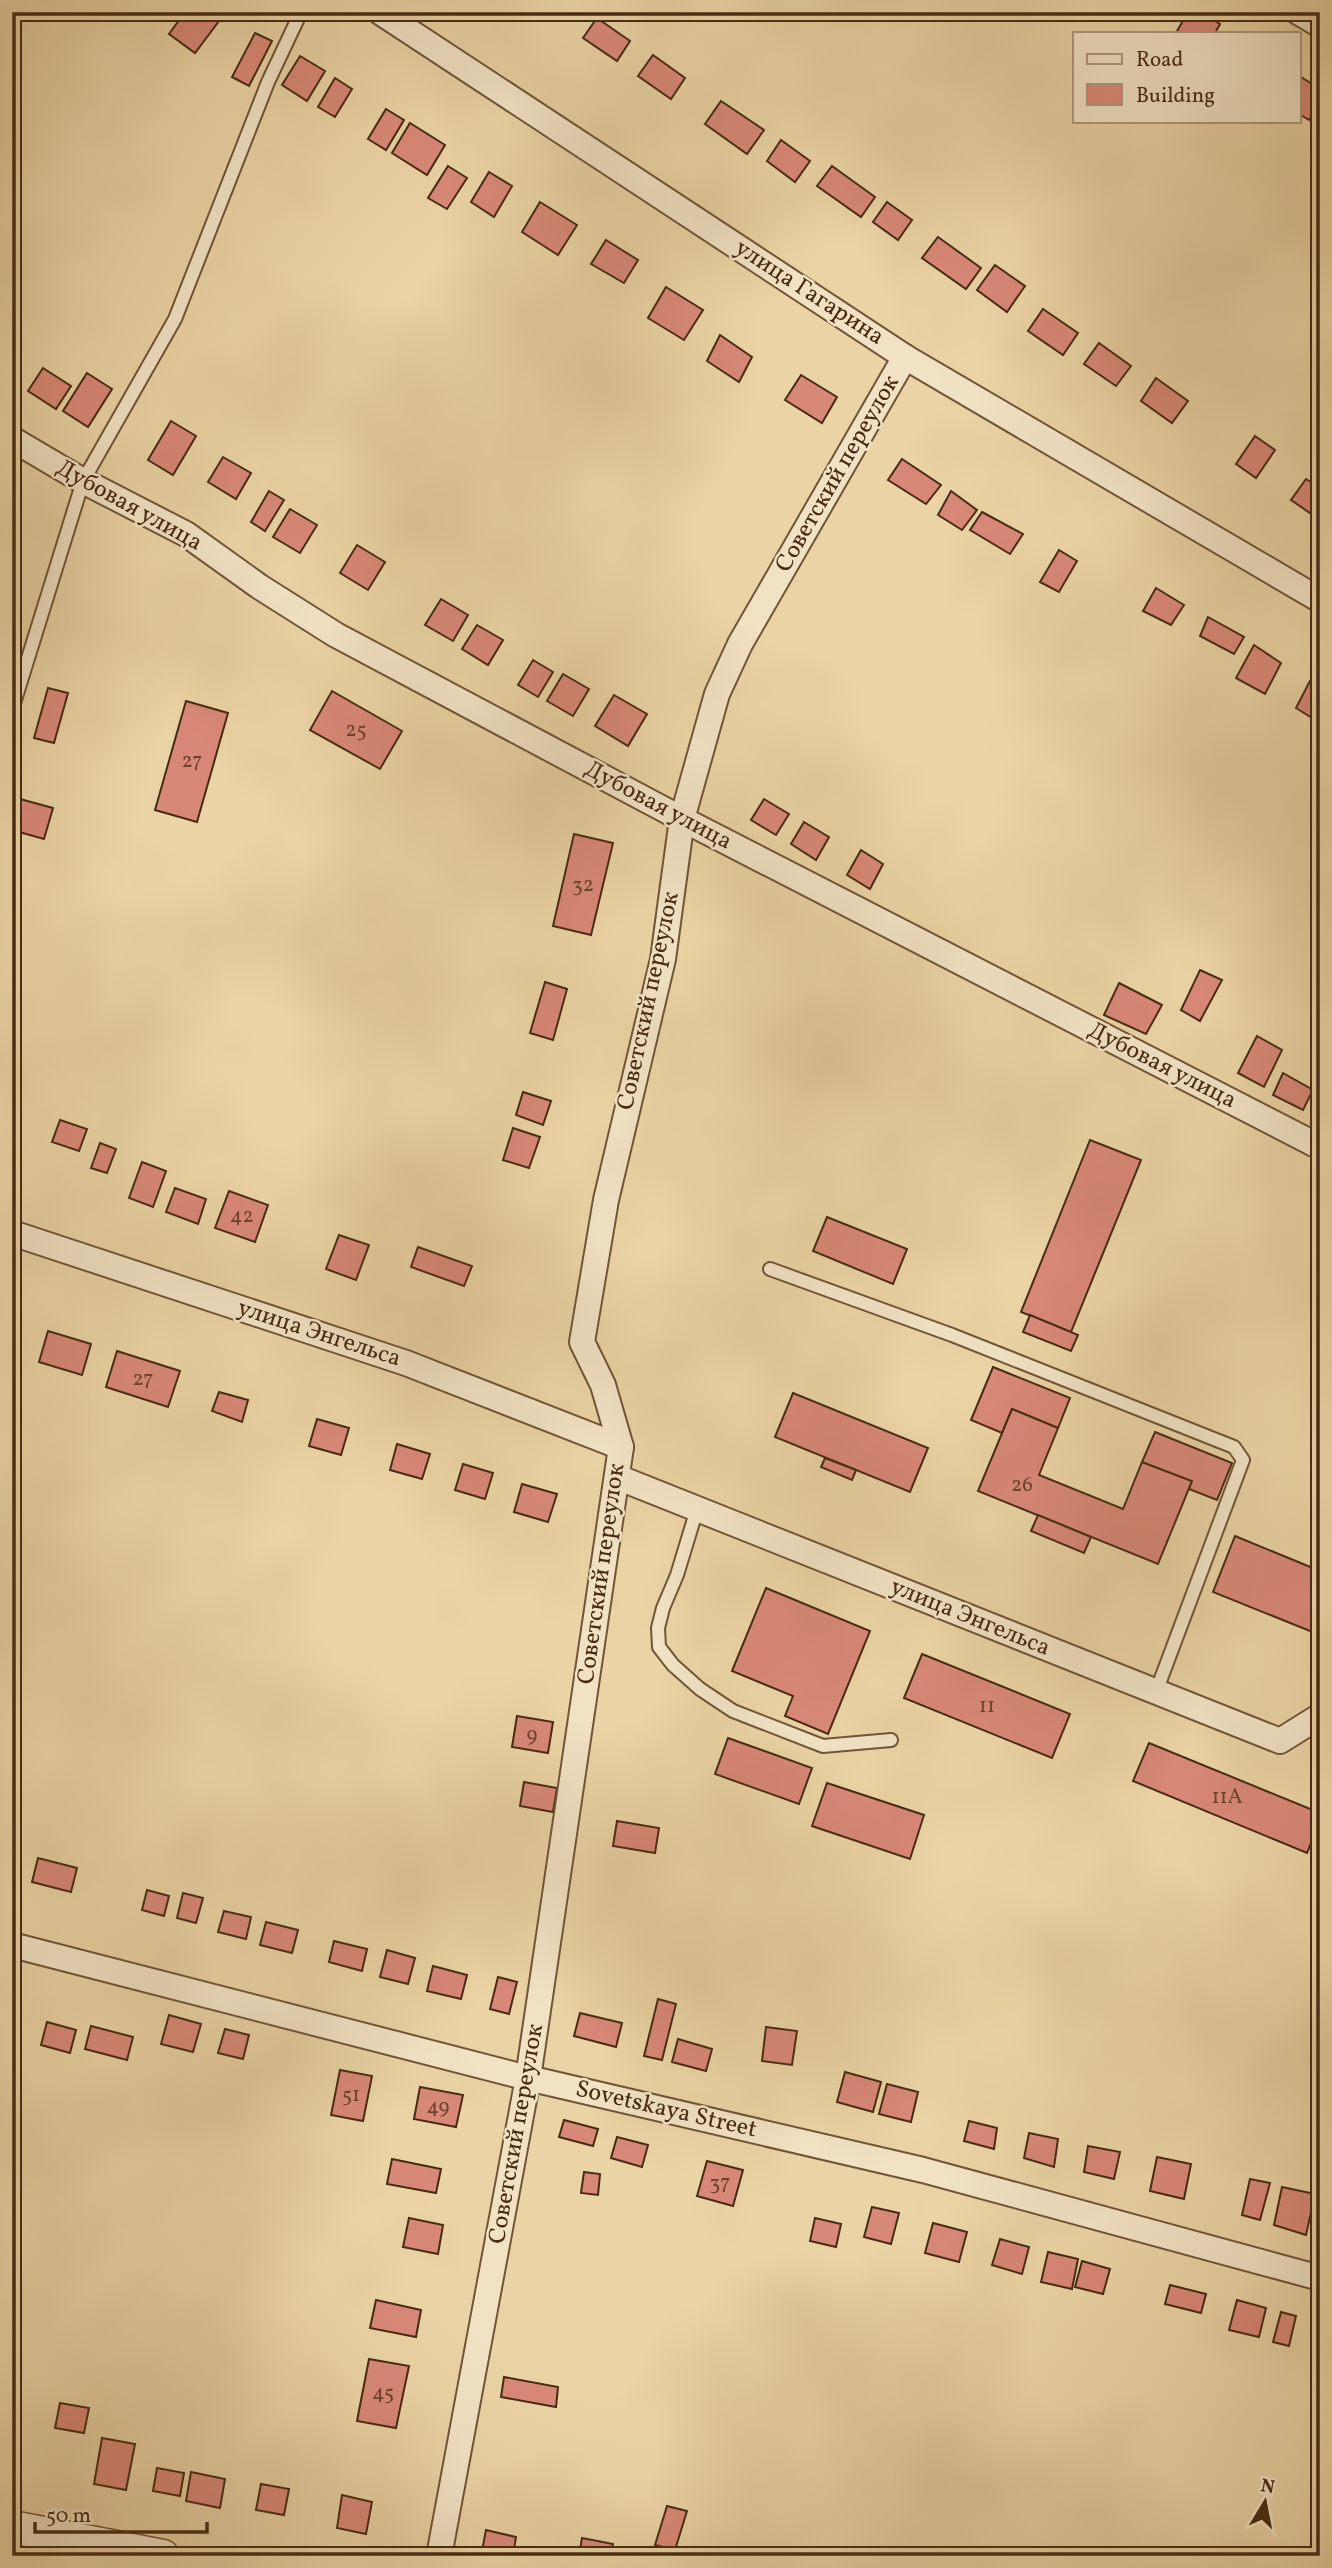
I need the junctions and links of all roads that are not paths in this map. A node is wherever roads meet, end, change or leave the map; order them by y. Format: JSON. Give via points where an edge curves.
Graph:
{"nodes":[{"id":1,"x":301,"y":12,"type":"edge"},
{"id":2,"x":380,"y":12,"type":"edge"},
{"id":3,"x":1298,"y":12,"type":"edge"},
{"id":4,"x":1320,"y":26,"type":"edge"},
{"id":5,"x":905,"y":357,"type":"junction"},
{"id":6,"x":12,"y":439,"type":"edge"},
{"id":7,"x":83,"y":481,"type":"junction"},
{"id":8,"x":1320,"y":600,"type":"edge"},
{"id":9,"x":12,"y":710,"type":"edge"},
{"id":10,"x":682,"y":820,"type":"junction"},
{"id":11,"x":1320,"y":1147,"type":"edge"},
{"id":12,"x":12,"y":1233,"type":"edge"},
{"id":13,"x":770,"y":1269,"type":"dead end"},
{"id":14,"x":621,"y":1447,"type":"junction"},
{"id":15,"x":617,"y":1477,"type":"junction"},
{"id":16,"x":697,"y":1509,"type":"junction"},
{"id":17,"x":1156,"y":1692,"type":"junction"},
{"id":18,"x":1320,"y":1716,"type":"edge"},
{"id":19,"x":891,"y":1740,"type":"dead end"},
{"id":20,"x":12,"y":1945,"type":"edge"},
{"id":21,"x":528,"y":2078,"type":"junction"},
{"id":22,"x":1320,"y":2278,"type":"edge"},
{"id":23,"x":12,"y":2527,"type":"edge"},
{"id":24,"x":163,"y":2556,"type":"edge"},
{"id":25,"x":439,"y":2556,"type":"edge"}],
"edges":[{"from":1,"to":7,"type":"lane","via":[[268,82],[175,319]]},
{"from":2,"to":5,"type":"street","name":"улица Гагарина"},
{"from":3,"to":4,"type":"street"},
{"from":5,"to":8,"type":"street","name":"улица Гагарина"},
{"from":5,"to":10,"type":"street","name":"Советский переулок","via":[[734,657],[717,694]]},
{"from":6,"to":7,"type":"street","name":"Дубовая улица"},
{"from":7,"to":9,"type":"lane"},
{"from":7,"to":10,"type":"street","name":"Дубовая улица","via":[[186,534],[336,635]]},
{"from":10,"to":11,"type":"street","name":"Дубовая улица"},
{"from":10,"to":14,"type":"street","name":"Советский переулок","via":[[663,959],[606,1200],[582,1342],[603,1385]]},
{"from":12,"to":14,"type":"street","name":"улица Энгельса","via":[[406,1363]]},
{"from":13,"to":17,"type":"lane","via":[[952,1335],[1234,1447],[1243,1460]]},
{"from":14,"to":15,"type":"street","name":"Советский переулок"},
{"from":15,"to":16,"type":"street","name":"улица Энгельса"},
{"from":15,"to":21,"type":"street","name":"Советский переулок"},
{"from":16,"to":17,"type":"street","name":"улица Энгельса"},
{"from":16,"to":19,"type":"lane","via":[[658,1628],[659,1647],[673,1665],[733,1711],[823,1746]]},
{"from":17,"to":18,"type":"street","name":"улица Энгельса","via":[[1280,1741]]},
{"from":20,"to":21,"type":"street","name":"Sovetskaya Street"},
{"from":21,"to":22,"type":"street","name":"Sovetskaya Street","via":[[923,2170]]},
{"from":21,"to":25,"type":"street","name":"Советский переулок"},
{"from":23,"to":24,"type":"street"}]}
